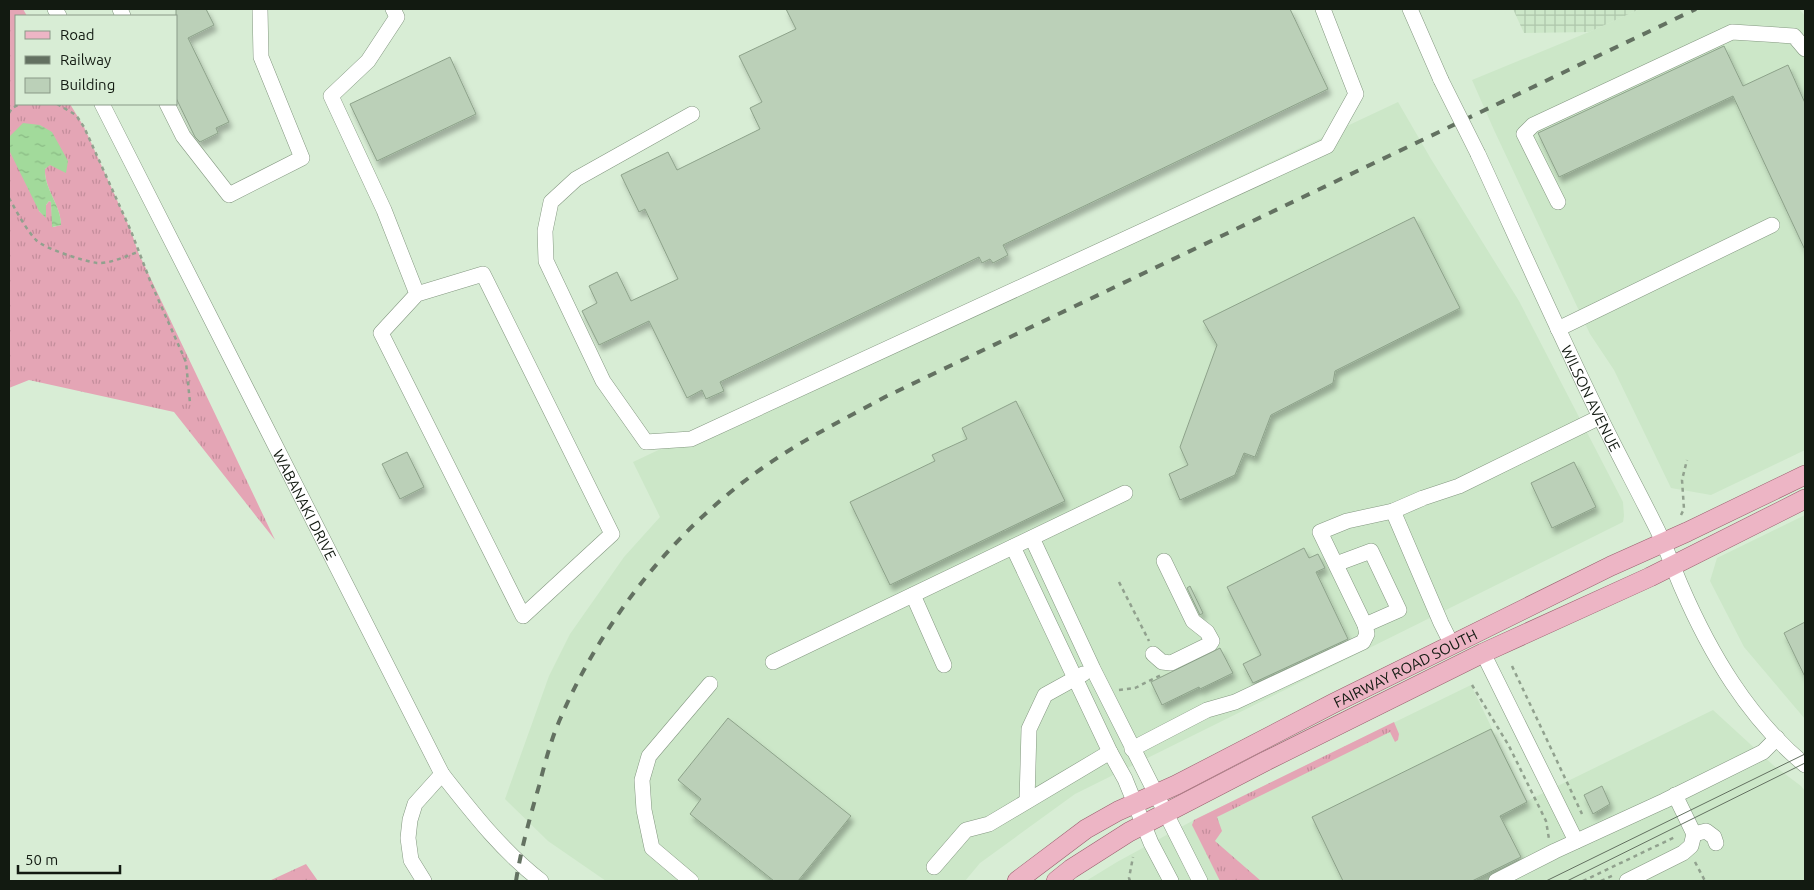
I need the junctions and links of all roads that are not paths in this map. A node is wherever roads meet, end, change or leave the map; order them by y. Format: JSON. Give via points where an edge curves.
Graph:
{"nodes":[{"id":1,"x":260,"y":9,"type":"edge"},
{"id":2,"x":393,"y":9,"type":"edge"},
{"id":3,"x":1323,"y":9,"type":"edge"},
{"id":4,"x":1410,"y":9,"type":"edge"},
{"id":5,"x":1805,"y":49,"type":"edge"},
{"id":6,"x":103,"y":105,"type":"edge"},
{"id":7,"x":168,"y":105,"type":"edge"},
{"id":8,"x":692,"y":114,"type":"dead end"},
{"id":9,"x":1558,"y":202,"type":"dead end"},
{"id":10,"x":1772,"y":225,"type":"dead end"},
{"id":11,"x":417,"y":294,"type":"junction"},
{"id":12,"x":1558,"y":329,"type":"junction"},
{"id":13,"x":1600,"y":417,"type":"junction"},
{"id":14,"x":1805,"y":475,"type":"edge"},
{"id":15,"x":1125,"y":494,"type":"dead end"},
{"id":16,"x":1805,"y":499,"type":"edge"},
{"id":17,"x":1393,"y":511,"type":"junction"},
{"id":18,"x":1032,"y":538,"type":"junction"},
{"id":19,"x":1663,"y":542,"type":"junction"},
{"id":20,"x":1012,"y":547,"type":"junction"},
{"id":21,"x":1168,"y":559,"type":"dead end"},
{"id":22,"x":1336,"y":564,"type":"junction"},
{"id":23,"x":1672,"y":565,"type":"junction"},
{"id":24,"x":913,"y":595,"type":"junction"},
{"id":25,"x":1365,"y":625,"type":"junction"},
{"id":26,"x":1452,"y":645,"type":"junction"},
{"id":27,"x":1153,"y":654,"type":"dead end"},
{"id":28,"x":1483,"y":654,"type":"junction"},
{"id":29,"x":773,"y":662,"type":"dead end"},
{"id":30,"x":944,"y":665,"type":"dead end"},
{"id":31,"x":1093,"y":670,"type":"junction"},
{"id":32,"x":1075,"y":678,"type":"junction"},
{"id":33,"x":710,"y":684,"type":"dead end"},
{"id":34,"x":1777,"y":738,"type":"junction"},
{"id":35,"x":1132,"y":749,"type":"junction"},
{"id":36,"x":1110,"y":752,"type":"junction"},
{"id":37,"x":1805,"y":765,"type":"edge"},
{"id":38,"x":442,"y":774,"type":"junction"},
{"id":39,"x":1156,"y":794,"type":"junction"},
{"id":40,"x":1675,"y":795,"type":"junction"},
{"id":41,"x":1027,"y":801,"type":"junction"},
{"id":42,"x":1134,"y":804,"type":"junction"},
{"id":43,"x":1166,"y":814,"type":"junction"},
{"id":44,"x":1143,"y":825,"type":"junction"},
{"id":45,"x":1694,"y":834,"type":"junction"},
{"id":46,"x":1576,"y":841,"type":"junction"},
{"id":47,"x":1716,"y":843,"type":"dead end"},
{"id":48,"x":934,"y":867,"type":"dead end"},
{"id":49,"x":424,"y":881,"type":"edge"},
{"id":50,"x":541,"y":881,"type":"edge"},
{"id":51,"x":691,"y":881,"type":"edge"},
{"id":52,"x":1017,"y":881,"type":"edge"},
{"id":53,"x":1056,"y":881,"type":"edge"},
{"id":54,"x":1171,"y":881,"type":"edge"},
{"id":55,"x":1200,"y":881,"type":"edge"},
{"id":56,"x":1496,"y":881,"type":"edge"},
{"id":57,"x":1627,"y":881,"type":"edge"}],
"edges":[{"from":1,"to":7,"type":"street","via":[[261,57],[302,158],[229,195],[183,136]]},
{"from":2,"to":11,"type":"street","via":[[397,17],[368,61],[331,96],[384,210]]},
{"from":3,"to":8,"type":"street","via":[[1356,94],[1327,146],[691,440],[646,442],[603,381],[546,261],[544,231],[551,202],[576,179]]},
{"from":4,"to":12,"type":"street","name":"WILSON AVENUE","bridge":true},
{"from":5,"to":9,"type":"street","via":[[1794,36],[1732,32],[1533,125],[1524,134]]},
{"from":6,"to":38,"type":"street","name":"WABANAKI DRIVE"},
{"from":10,"to":12,"type":"street"},
{"from":11,"to":11,"type":"street","via":[[381,334],[523,616],[612,534],[483,274]]},
{"from":12,"to":13,"type":"street","name":"WILSON AVENUE"},
{"from":13,"to":17,"type":"street","via":[[1459,486]]},
{"from":13,"to":19,"type":"street","name":"WILSON AVENUE"},
{"from":14,"to":19,"type":"main road","name":"FAIRWAY ROAD SOUTH"},
{"from":15,"to":18,"type":"street"},
{"from":16,"to":23,"type":"main road","name":"FAIRWAY ROAD SOUTH"},
{"from":17,"to":22,"type":"street","via":[[1347,521],[1320,532]]},
{"from":17,"to":26,"type":"street"},
{"from":18,"to":20,"type":"street"},
{"from":18,"to":31,"type":"street"},
{"from":19,"to":23,"type":"street","name":"WILSON AVENUE"},
{"from":19,"to":26,"type":"main road","name":"FAIRWAY ROAD SOUTH"},
{"from":20,"to":24,"type":"street"},
{"from":20,"to":32,"type":"street"},
{"from":21,"to":27,"type":"street","via":[[1193,621],[1207,632],[1212,641],[1177,661],[1162,662]]},
{"from":22,"to":25,"type":"street"},
{"from":22,"to":25,"type":"street","via":[[1371,551],[1395,601],[1399,610]]},
{"from":23,"to":28,"type":"main road","name":"FAIRWAY ROAD SOUTH"},
{"from":23,"to":34,"type":"street","name":"WILSON AVENUE","via":[[1719,661],[1748,706]]},
{"from":24,"to":29,"type":"street"},
{"from":24,"to":30,"type":"street"},
{"from":25,"to":35,"type":"street","via":[[1367,634],[1363,642],[1235,702],[1207,710]]},
{"from":26,"to":39,"type":"main road","name":"FAIRWAY ROAD SOUTH"},
{"from":28,"to":43,"type":"main road","name":"FAIRWAY ROAD SOUTH"},
{"from":28,"to":46,"type":"street"},
{"from":31,"to":32,"type":"street"},
{"from":31,"to":35,"type":"street"},
{"from":32,"to":36,"type":"street"},
{"from":32,"to":41,"type":"street","via":[[1045,695],[1029,729]]},
{"from":33,"to":51,"type":"street","via":[[649,756],[642,780],[652,848]]},
{"from":34,"to":37,"type":"street","name":"WILSON AVENUE"},
{"from":34,"to":40,"type":"street","via":[[1763,752]]},
{"from":35,"to":39,"type":"street"},
{"from":36,"to":41,"type":"street"},
{"from":36,"to":42,"type":"street"},
{"from":38,"to":49,"type":"street","via":[[415,804],[410,820],[411,860]]},
{"from":38,"to":50,"type":"street","name":"WABANAKI DRIVE","via":[[519,863]]},
{"from":39,"to":42,"type":"main road","name":"FAIRWAY ROAD SOUTH"},
{"from":39,"to":43,"type":"street"},
{"from":40,"to":45,"type":"street"},
{"from":40,"to":46,"type":"street"},
{"from":41,"to":48,"type":"street","via":[[990,824],[966,830]]},
{"from":42,"to":44,"type":"street"},
{"from":42,"to":52,"type":"main road","name":"FAIRWAY ROAD SOUTH","via":[[1086,829]]},
{"from":43,"to":44,"type":"main road","name":"FAIRWAY ROAD SOUTH"},
{"from":43,"to":55,"type":"street"},
{"from":44,"to":53,"type":"main road","name":"FAIRWAY ROAD SOUTH","via":[[1101,849]]},
{"from":44,"to":54,"type":"street"},
{"from":45,"to":47,"type":"street","via":[[1706,832],[1714,837]]},
{"from":45,"to":57,"type":"street","via":[[1688,850]]},
{"from":46,"to":56,"type":"street"}]}
